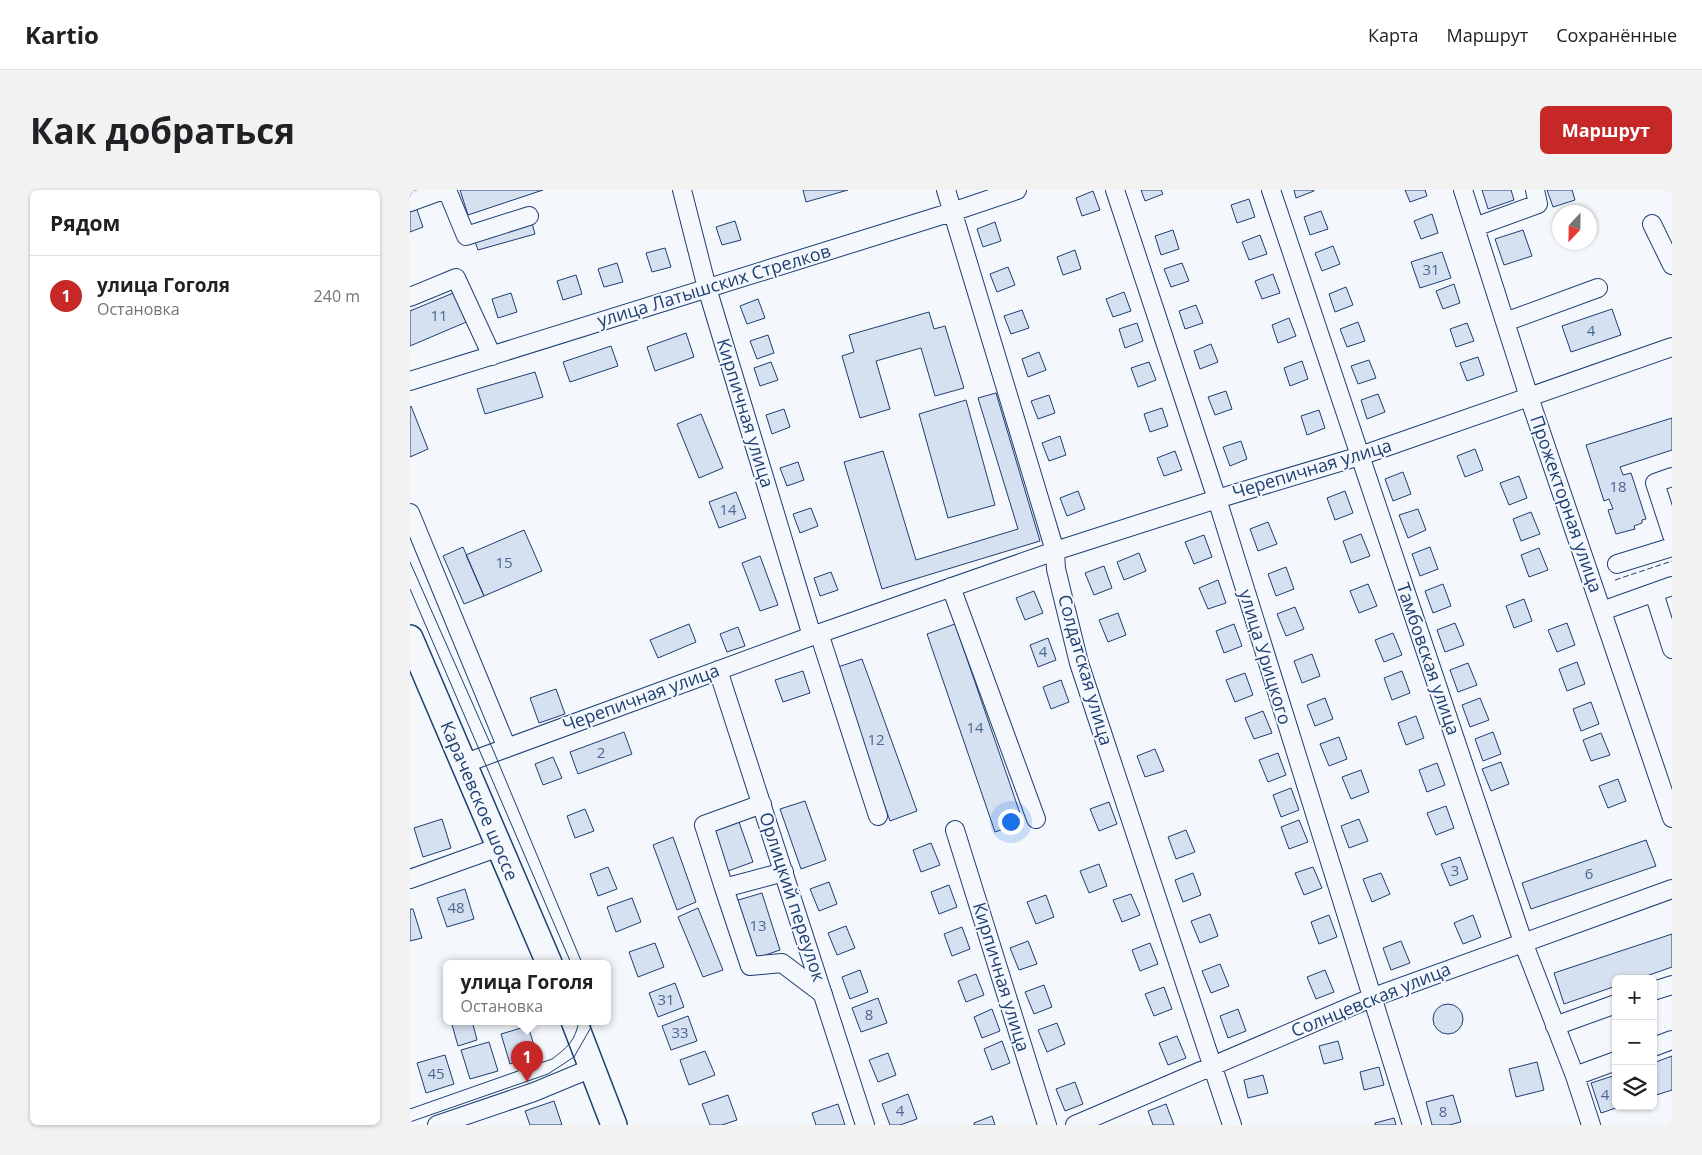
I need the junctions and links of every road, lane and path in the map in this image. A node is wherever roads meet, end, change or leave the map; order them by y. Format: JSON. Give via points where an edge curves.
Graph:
{"nodes":[{"id":1,"x":443,"y":190,"type":"edge"},
{"id":2,"x":447,"y":190,"type":"edge"},
{"id":3,"x":682,"y":190,"type":"edge"},
{"id":4,"x":946,"y":190,"type":"edge"},
{"id":5,"x":1017,"y":190,"type":"edge"},
{"id":6,"x":1115,"y":190,"type":"edge"},
{"id":7,"x":1271,"y":190,"type":"edge"},
{"id":8,"x":1463,"y":190,"type":"edge"},
{"id":9,"x":1535,"y":190,"type":"edge"},
{"id":10,"x":410,"y":202,"type":"edge"},
{"id":11,"x":952,"y":212,"type":"junction"},
{"id":12,"x":529,"y":216,"type":"dead end"},
{"id":13,"x":1652,"y":224,"type":"dead end"},
{"id":14,"x":1475,"y":227,"type":"junction"},
{"id":15,"x":1672,"y":265,"type":"edge"},
{"id":16,"x":707,"y":288,"type":"junction"},
{"id":17,"x":1598,"y":288,"type":"dead end"},
{"id":18,"x":410,"y":297,"type":"edge"},
{"id":19,"x":1505,"y":322,"type":"junction"},
{"id":20,"x":1672,"y":348,"type":"edge"},
{"id":21,"x":492,"y":356,"type":"junction"},
{"id":22,"x":410,"y":381,"type":"edge"},
{"id":23,"x":1529,"y":397,"type":"junction"},
{"id":24,"x":1360,"y":456,"type":"junction"},
{"id":25,"x":1672,"y":477,"type":"edge"},
{"id":26,"x":1216,"y":499,"type":"junction"},
{"id":27,"x":410,"y":513,"type":"edge"},
{"id":28,"x":1672,"y":535,"type":"edge"},
{"id":29,"x":1672,"y":547,"type":"edge"},
{"id":30,"x":1055,"y":550,"type":"junction"},
{"id":31,"x":1617,"y":564,"type":"dead end"},
{"id":32,"x":1672,"y":586,"type":"edge"},
{"id":33,"x":951,"y":587,"type":"junction"},
{"id":34,"x":1654,"y":593,"type":"junction"},
{"id":35,"x":1602,"y":611,"type":"junction"},
{"id":36,"x":815,"y":635,"type":"junction"},
{"id":37,"x":410,"y":640,"type":"edge"},
{"id":38,"x":1672,"y":649,"type":"edge"},
{"id":39,"x":718,"y":670,"type":"junction"},
{"id":40,"x":507,"y":748,"type":"junction"},
{"id":41,"x":463,"y":764,"type":"junction"},
{"id":42,"x":762,"y":804,"type":"junction"},
{"id":43,"x":878,"y":816,"type":"dead end"},
{"id":44,"x":1672,"y":818,"type":"edge"},
{"id":45,"x":1036,"y":819,"type":"dead end"},
{"id":46,"x":955,"y":830,"type":"dead end"},
{"id":47,"x":499,"y":848,"type":"junction"},
{"id":48,"x":784,"y":872,"type":"junction"},
{"id":49,"x":410,"y":879,"type":"edge"},
{"id":50,"x":724,"y":888,"type":"junction"},
{"id":51,"x":1672,"y":889,"type":"edge"},
{"id":52,"x":807,"y":942,"type":"junction"},
{"id":53,"x":1523,"y":942,"type":"junction"},
{"id":54,"x":548,"y":960,"type":"edge"},
{"id":55,"x":782,"y":963,"type":"junction"},
{"id":56,"x":1672,"y":985,"type":"edge"},
{"id":57,"x":1657,"y":990,"type":"edge"},
{"id":58,"x":823,"y":994,"type":"junction"},
{"id":59,"x":1372,"y":998,"type":"junction"},
{"id":60,"x":1612,"y":1005,"type":"edge"},
{"id":61,"x":576,"y":1025,"type":"edge"},
{"id":62,"x":1555,"y":1026,"type":"junction"},
{"id":63,"x":1672,"y":1040,"type":"edge"},
{"id":64,"x":1657,"y":1046,"type":"edge"},
{"id":65,"x":1612,"y":1062,"type":"edge"},
{"id":66,"x":1213,"y":1065,"type":"junction"},
{"id":67,"x":592,"y":1068,"type":"junction"},
{"id":68,"x":1575,"y":1076,"type":"junction"},
{"id":69,"x":437,"y":1125,"type":"edge"},
{"id":70,"x":614,"y":1125,"type":"edge"},
{"id":71,"x":865,"y":1125,"type":"edge"},
{"id":72,"x":1047,"y":1125,"type":"edge"},
{"id":73,"x":1075,"y":1125,"type":"edge"},
{"id":74,"x":1232,"y":1125,"type":"edge"},
{"id":75,"x":1412,"y":1125,"type":"edge"},
{"id":76,"x":1591,"y":1125,"type":"edge"}],
"edges":[{"from":1,"to":10,"type":"street"},
{"from":2,"to":12,"type":"street","via":[[466,236]]},
{"from":3,"to":16,"type":"street","name":"Кирпичная улица"},
{"from":4,"to":11,"type":"street","name":"Солдатская улица"},
{"from":5,"to":11,"type":"street","name":"улица Латышских Стрелков"},
{"from":6,"to":26,"type":"street","name":"улица Урицкого"},
{"from":7,"to":24,"type":"street","name":"Тамбовская улица"},
{"from":8,"to":14,"type":"street","name":"Прожекторная улица"},
{"from":9,"to":14,"type":"street","via":[[1538,204]]},
{"from":11,"to":16,"type":"street","name":"улица Латышских Стрелков"},
{"from":11,"to":30,"type":"street","name":"Солдатская улица"},
{"from":13,"to":15,"type":"street"},
{"from":14,"to":19,"type":"street","name":"Прожекторная улица"},
{"from":16,"to":21,"type":"street","name":"улица Латышских Стрелков"},
{"from":16,"to":36,"type":"street","name":"Кирпичная улица"},
{"from":17,"to":19,"type":"street"},
{"from":18,"to":21,"type":"street","via":[[456,278]]},
{"from":19,"to":23,"type":"street","name":"Прожекторная улица"},
{"from":20,"to":23,"type":"street","name":"Черепичная улица"},
{"from":21,"to":22,"type":"street","name":"улица Латышских Стрелков"},
{"from":23,"to":24,"type":"street","name":"Черепичная улица"},
{"from":23,"to":35,"type":"street","name":"Прожекторная улица"},
{"from":24,"to":26,"type":"street","name":"Черепичная улица"},
{"from":24,"to":53,"type":"street","name":"Тамбовская улица"},
{"from":25,"to":28,"type":"street","via":[[1655,483]]},
{"from":26,"to":30,"type":"street","name":"Черепичная улица"},
{"from":26,"to":59,"type":"street","name":"улица Урицкого"},
{"from":27,"to":40,"type":"street"},
{"from":29,"to":31,"type":"street"},
{"from":30,"to":33,"type":"street","name":"Черепичная улица"},
{"from":30,"to":66,"type":"street","name":"Солдатская улица","via":[[1056,569],[1080,663]]},
{"from":32,"to":34,"type":"street"},
{"from":33,"to":36,"type":"street","name":"Черепичная улица"},
{"from":33,"to":45,"type":"street"},
{"from":34,"to":35,"type":"street"},
{"from":34,"to":38,"type":"street"},
{"from":35,"to":44,"type":"street","name":"Прожекторная улица"},
{"from":36,"to":39,"type":"street","name":"Черепичная улица"},
{"from":36,"to":43,"type":"street"},
{"from":37,"to":41,"type":"highway","name":"Карачевское шоссе"},
{"from":39,"to":40,"type":"street","name":"Черепичная улица"},
{"from":39,"to":42,"type":"street","name":"Орлицкий переулок"},
{"from":40,"to":41,"type":"street","name":"Черепичная улица"},
{"from":41,"to":47,"type":"highway","name":"Карачевское шоссе"},
{"from":42,"to":48,"type":"street","name":"Орлицкий переулок"},
{"from":42,"to":50,"type":"street","via":[[704,825]]},
{"from":46,"to":72,"type":"street","name":"Кирпичная улица"},
{"from":47,"to":49,"type":"street"},
{"from":47,"to":54,"type":"highway","name":"Карачевское шоссе"},
{"from":48,"to":50,"type":"street"},
{"from":48,"to":52,"type":"street","name":"Орлицкий переулок"},
{"from":50,"to":55,"type":"street","via":[[750,966]]},
{"from":51,"to":53,"type":"street","name":"Солнцевская улица"},
{"from":52,"to":55,"type":"street","via":[[795,958]]},
{"from":52,"to":58,"type":"street","name":"Орлицкий переулок"},
{"from":53,"to":59,"type":"street","name":"Солнцевская улица"},
{"from":53,"to":62,"type":"street","name":"Тамбовская улица"},
{"from":55,"to":58,"type":"street"},
{"from":56,"to":57,"type":"street"},
{"from":58,"to":71,"type":"street","name":"Орлицкий переулок"},
{"from":59,"to":66,"type":"street","name":"Солнцевская улица"},
{"from":59,"to":75,"type":"street","name":"улица Урицкого"},
{"from":60,"to":62,"type":"street"},
{"from":61,"to":67,"type":"highway"},
{"from":62,"to":68,"type":"street","name":"Тамбовская улица"},
{"from":63,"to":64,"type":"street"},
{"from":65,"to":68,"type":"street"},
{"from":66,"to":73,"type":"street","name":"Солнцевская улица"},
{"from":66,"to":74,"type":"street","name":"Солдатская улица"},
{"from":67,"to":69,"type":"street","via":[[534,1092]]},
{"from":67,"to":70,"type":"highway"},
{"from":68,"to":76,"type":"street","name":"Тамбовская улица"}]}
